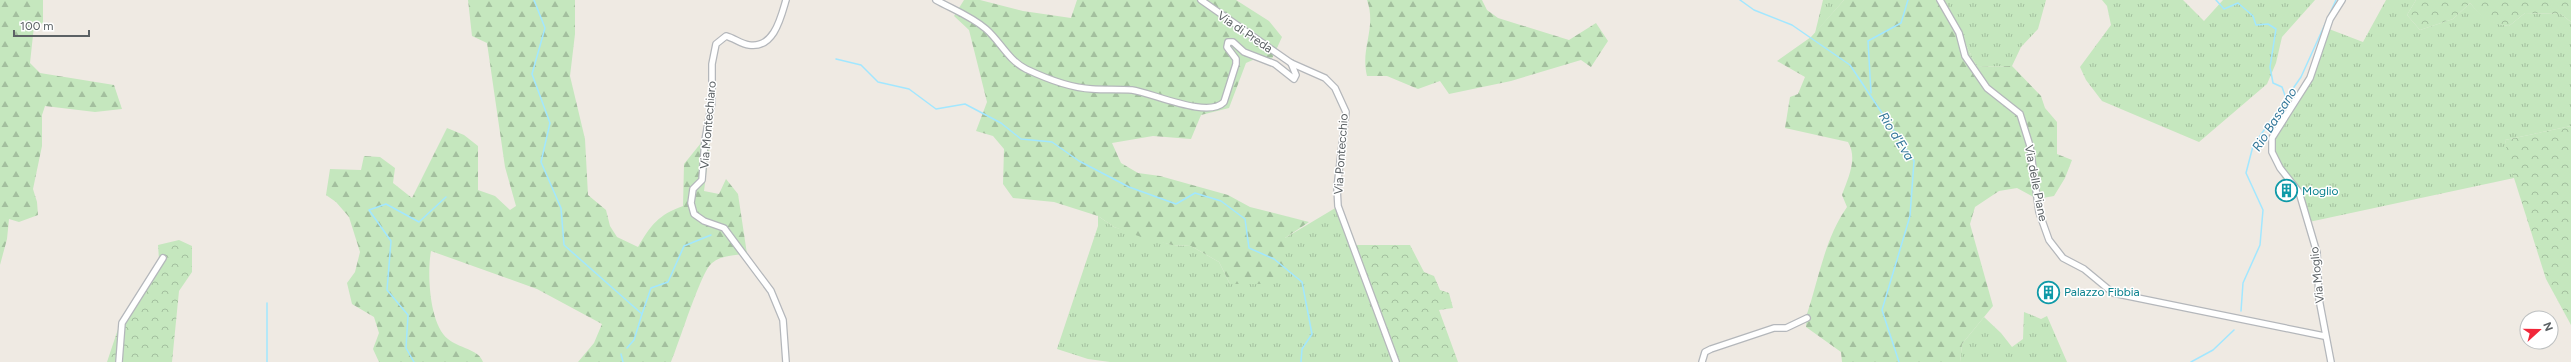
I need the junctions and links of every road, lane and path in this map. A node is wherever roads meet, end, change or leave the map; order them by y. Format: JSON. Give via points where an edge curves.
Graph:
{"nodes":[{"id":1,"x":786,"y":0,"type":"edge"},
{"id":2,"x":936,"y":0,"type":"edge"},
{"id":3,"x":1201,"y":0,"type":"edge"},
{"id":4,"x":1940,"y":0,"type":"edge"},
{"id":5,"x":2342,"y":0,"type":"edge"},
{"id":6,"x":1291,"y":63,"type":"junction"},
{"id":7,"x":163,"y":258,"type":"dead end"},
{"id":8,"x":1807,"y":318,"type":"dead end"},
{"id":9,"x":2324,"y":336,"type":"junction"},
{"id":10,"x":120,"y":362,"type":"edge"},
{"id":11,"x":786,"y":362,"type":"edge"},
{"id":12,"x":1396,"y":362,"type":"edge"},
{"id":13,"x":1702,"y":362,"type":"edge"},
{"id":14,"x":2331,"y":362,"type":"edge"}],
"edges":[{"from":1,"to":11,"type":"street","name":"Via Montechiaro","via":[[779,23],[770,38],[760,44],[749,45],[726,36],[716,44],[702,180],[693,189],[691,203],[694,214],[704,221],[724,228],[771,291],[783,320]]},
{"from":2,"to":6,"type":"street","via":[[986,29],[1015,62],[1067,85],[1091,89],[1132,90],[1196,107],[1212,108],[1224,102],[1236,64],[1236,59],[1227,47],[1228,42],[1233,42],[1244,52],[1275,64],[1294,79],[1296,76]]},
{"from":3,"to":6,"type":"street","name":"Via di Preda"},
{"from":4,"to":9,"type":"street","name":"Via delle Piane","via":[[1959,33],[1965,56],[1987,88],[2020,114],[2030,146],[2039,212],[2049,240],[2063,258],[2084,269],[2113,293]]},
{"from":5,"to":9,"type":"street","name":"Via Moglio","via":[[2330,19],[2310,78],[2272,138],[2272,152],[2280,168],[2299,192],[2316,253]]},
{"from":6,"to":12,"type":"street","name":"Via Pontecchio","via":[[1325,78],[1335,88],[1346,112],[1337,188],[1338,206]]},
{"from":7,"to":10,"type":"street","via":[[122,322]]},
{"from":8,"to":13,"type":"street","via":[[1786,328],[1774,328],[1711,349],[1705,352]]},
{"from":9,"to":14,"type":"street","name":"Via Moglio"}]}
